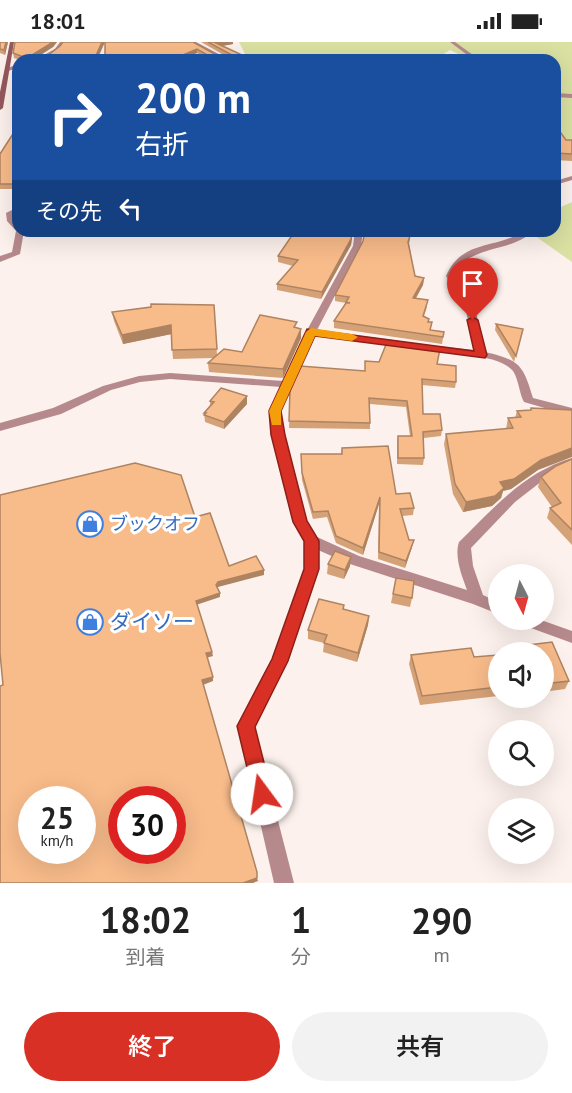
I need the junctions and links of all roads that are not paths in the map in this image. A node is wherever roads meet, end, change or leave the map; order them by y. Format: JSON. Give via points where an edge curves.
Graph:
{"nodes":[{"id":1,"x":12,"y":42,"type":"edge"},
{"id":2,"x":63,"y":42,"type":"edge"},
{"id":3,"x":192,"y":42,"type":"edge"},
{"id":4,"x":452,"y":42,"type":"edge"},
{"id":5,"x":49,"y":54,"type":"edge"},
{"id":6,"x":215,"y":54,"type":"edge"},
{"id":7,"x":469,"y":54,"type":"edge"},
{"id":8,"x":12,"y":68,"type":"edge"},
{"id":9,"x":8,"y":69,"type":"junction"},
{"id":10,"x":0,"y":108,"type":"edge"},
{"id":11,"x":18,"y":237,"type":"edge"},
{"id":12,"x":358,"y":237,"type":"edge"},
{"id":13,"x":519,"y":237,"type":"edge"},
{"id":14,"x":0,"y":259,"type":"edge"},
{"id":15,"x":311,"y":332,"type":"junction"},
{"id":16,"x":481,"y":355,"type":"junction"},
{"id":17,"x":286,"y":384,"type":"junction"},
{"id":18,"x":572,"y":412,"type":"edge"},
{"id":19,"x":0,"y":427,"type":"edge"},
{"id":20,"x":572,"y":462,"type":"edge"},
{"id":21,"x":312,"y":541,"type":"junction"},
{"id":22,"x":477,"y":599,"type":"junction"},
{"id":23,"x":488,"y":604,"type":"edge"},
{"id":24,"x":553,"y":630,"type":"edge"},
{"id":25,"x":572,"y":637,"type":"edge"},
{"id":26,"x":284,"y":883,"type":"edge"}],
"edges":[{"from":1,"to":9,"type":"main road"},
{"from":2,"to":5,"type":"street"},
{"from":3,"to":6,"type":"street"},
{"from":4,"to":7,"type":"street"},
{"from":8,"to":9,"type":"street"},
{"from":9,"to":10,"type":"main road"},
{"from":11,"to":14,"type":"street","via":[[16,254]]},
{"from":12,"to":15,"type":"street"},
{"from":13,"to":16,"type":"street","via":[[464,256],[452,265],[450,276],[469,303]]},
{"from":15,"to":16,"type":"street"},
{"from":15,"to":17,"type":"street"},
{"from":16,"to":18,"type":"street","via":[[506,361],[516,369],[528,400]]},
{"from":17,"to":19,"type":"street","via":[[170,376],[139,379],[107,387],[57,411]]},
{"from":17,"to":21,"type":"street","via":[[275,411],[278,435],[300,522]]},
{"from":20,"to":22,"type":"street","via":[[547,471],[464,546]]},
{"from":21,"to":22,"type":"street","via":[[355,560]]},
{"from":21,"to":26,"type":"street","via":[[311,569],[302,602],[280,661],[246,726]]},
{"from":22,"to":23,"type":"street"},
{"from":24,"to":25,"type":"street"}]}
